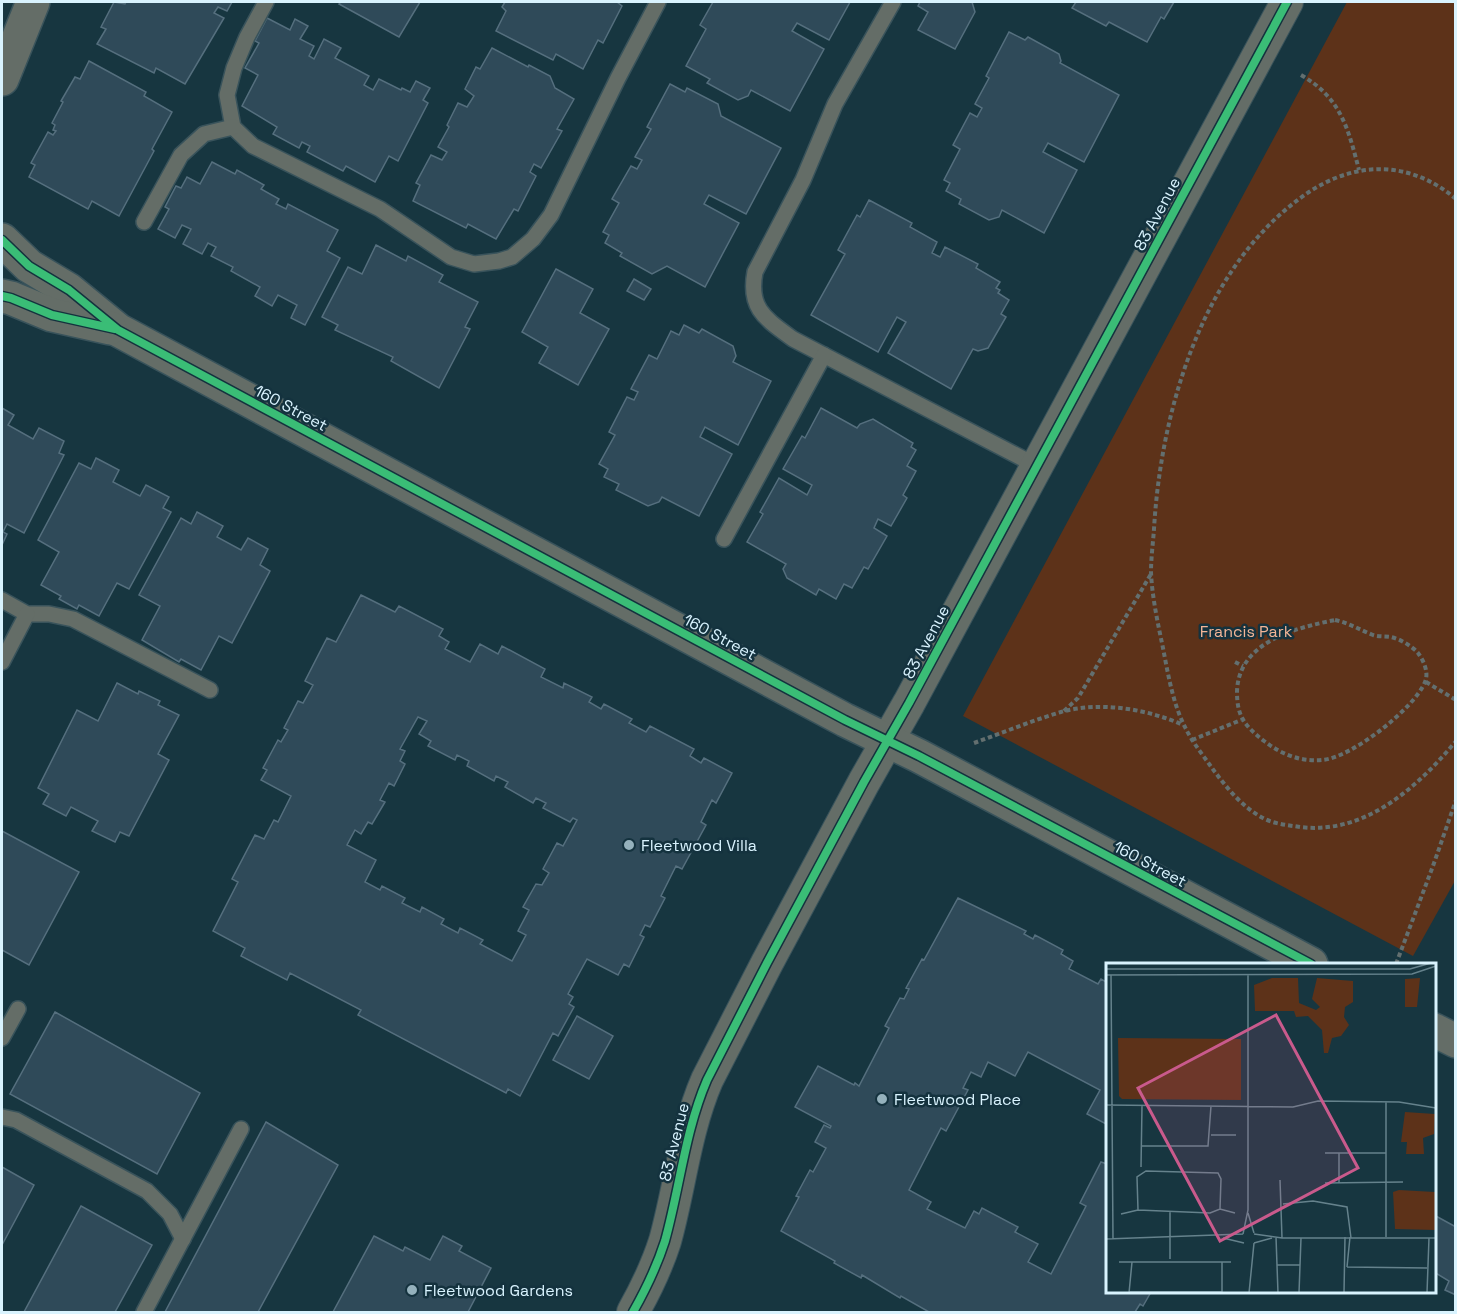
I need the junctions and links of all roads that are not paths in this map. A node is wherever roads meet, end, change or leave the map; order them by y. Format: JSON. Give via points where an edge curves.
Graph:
{"nodes":[{"id":1,"x":32,"y":2,"type":"edge"},
{"id":2,"x":266,"y":2,"type":"edge"},
{"id":3,"x":658,"y":2,"type":"edge"},
{"id":4,"x":892,"y":2,"type":"edge"},
{"id":5,"x":1287,"y":2,"type":"edge"},
{"id":6,"x":2,"y":41,"type":"edge"},
{"id":7,"x":2,"y":79,"type":"edge"},
{"id":8,"x":233,"y":127,"type":"junction"},
{"id":9,"x":144,"y":222,"type":"dead end"},
{"id":10,"x":2,"y":240,"type":"edge"},
{"id":11,"x":2,"y":296,"type":"edge"},
{"id":12,"x":118,"y":330,"type":"junction"},
{"id":13,"x":824,"y":355,"type":"junction"},
{"id":14,"x":1037,"y":466,"type":"junction"},
{"id":15,"x":724,"y":539,"type":"dead end"},
{"id":16,"x":2,"y":600,"type":"edge"},
{"id":17,"x":27,"y":614,"type":"junction"},
{"id":18,"x":2,"y":662,"type":"edge"},
{"id":19,"x":210,"y":690,"type":"dead end"},
{"id":20,"x":887,"y":741,"type":"junction"},
{"id":21,"x":1309,"y":963,"type":"edge"},
{"id":22,"x":18,"y":1009,"type":"dead end"},
{"id":23,"x":1436,"y":1031,"type":"edge"},
{"id":24,"x":2,"y":1038,"type":"edge"},
{"id":25,"x":1455,"y":1041,"type":"edge"},
{"id":26,"x":2,"y":1117,"type":"edge"},
{"id":27,"x":241,"y":1129,"type":"dead end"},
{"id":28,"x":183,"y":1239,"type":"junction"},
{"id":29,"x":144,"y":1312,"type":"edge"},
{"id":30,"x":633,"y":1312,"type":"edge"}],
"edges":[{"from":1,"to":6,"type":"street"},
{"from":1,"to":7,"type":"street"},
{"from":2,"to":8,"type":"lane","via":[[234,68],[228,95]]},
{"from":3,"to":8,"type":"lane","via":[[551,215],[523,249],[499,261],[474,264],[451,257],[380,209],[253,146]]},
{"from":4,"to":13,"type":"lane","via":[[835,104],[755,272],[752,287],[754,302],[766,320]]},
{"from":5,"to":14,"type":"street","name":"83 Avenue"},
{"from":8,"to":9,"type":"lane","via":[[204,134],[181,155]]},
{"from":10,"to":12,"type":"street","name":"160 Street","via":[[29,266],[69,290]]},
{"from":11,"to":12,"type":"street","name":"160 Street","via":[[52,315]]},
{"from":12,"to":20,"type":"street","name":"160 Street"},
{"from":13,"to":14,"type":"lane"},
{"from":13,"to":15,"type":"lane"},
{"from":14,"to":20,"type":"street","name":"83 Avenue"},
{"from":16,"to":17,"type":"lane"},
{"from":17,"to":18,"type":"lane"},
{"from":17,"to":19,"type":"lane","via":[[73,619]]},
{"from":20,"to":21,"type":"street","name":"160 Street"},
{"from":20,"to":30,"type":"street","name":"83 Avenue","via":[[707,1080],[696,1105],[665,1240],[650,1282]]},
{"from":22,"to":24,"type":"lane"},
{"from":23,"to":25,"type":"street"},
{"from":26,"to":28,"type":"lane","via":[[16,1120],[147,1191],[170,1214]]},
{"from":27,"to":28,"type":"lane"},
{"from":28,"to":29,"type":"lane"}]}
